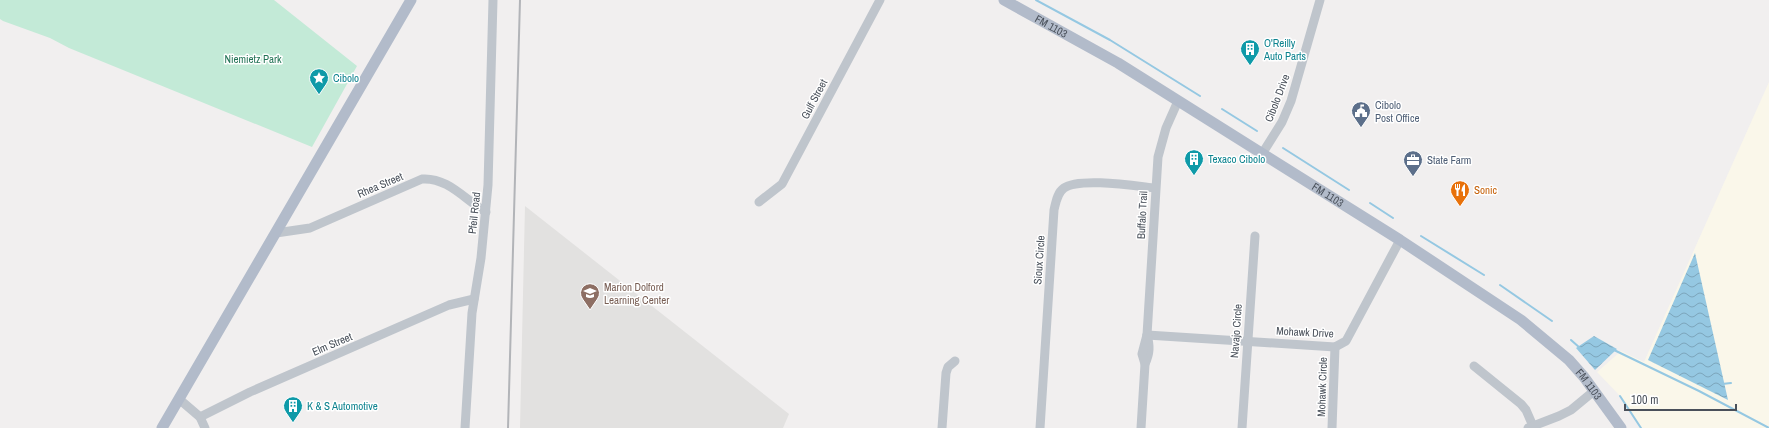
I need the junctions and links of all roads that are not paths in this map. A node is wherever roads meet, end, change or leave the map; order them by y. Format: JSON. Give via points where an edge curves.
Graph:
{"nodes":[{"id":1,"x":411,"y":0,"type":"edge"},
{"id":2,"x":494,"y":0,"type":"edge"},
{"id":3,"x":880,"y":0,"type":"edge"},
{"id":4,"x":1004,"y":0,"type":"edge"},
{"id":5,"x":1320,"y":0,"type":"edge"},
{"id":6,"x":1178,"y":101,"type":"junction"},
{"id":7,"x":1262,"y":154,"type":"junction"},
{"id":8,"x":1155,"y":188,"type":"junction"},
{"id":9,"x":759,"y":202,"type":"dead end"},
{"id":10,"x":486,"y":212,"type":"junction"},
{"id":11,"x":276,"y":233,"type":"junction"},
{"id":12,"x":1255,"y":236,"type":"dead end"},
{"id":13,"x":1400,"y":240,"type":"junction"},
{"id":14,"x":474,"y":299,"type":"junction"},
{"id":15,"x":1147,"y":335,"type":"junction"},
{"id":16,"x":1247,"y":341,"type":"junction"},
{"id":17,"x":1336,"y":347,"type":"junction"},
{"id":18,"x":956,"y":361,"type":"dead end"},
{"id":19,"x":1474,"y":366,"type":"dead end"},
{"id":20,"x":1594,"y":390,"type":"junction"},
{"id":21,"x":179,"y":399,"type":"junction"},
{"id":22,"x":200,"y":417,"type":"junction"},
{"id":23,"x":1530,"y":427,"type":"edge"},
{"id":24,"x":162,"y":428,"type":"edge"},
{"id":25,"x":205,"y":428,"type":"edge"},
{"id":26,"x":465,"y":428,"type":"edge"},
{"id":27,"x":942,"y":428,"type":"edge"},
{"id":28,"x":1040,"y":428,"type":"edge"},
{"id":29,"x":1141,"y":428,"type":"edge"},
{"id":30,"x":1242,"y":428,"type":"edge"},
{"id":31,"x":1332,"y":428,"type":"edge"},
{"id":32,"x":1621,"y":428,"type":"edge"}],
"edges":[{"from":1,"to":11,"type":"main road"},
{"from":2,"to":10,"type":"street","name":"Pfeil Road"},
{"from":3,"to":9,"type":"street","name":"Gulf Street","via":[[782,184]]},
{"from":4,"to":6,"type":"main road","name":"FM 1103","number":"FM 1103","via":[[1118,63]]},
{"from":5,"to":7,"type":"street","name":"Cibolo Drive","via":[[1291,101],[1282,122]]},
{"from":6,"to":7,"type":"main road","name":"FM 1103","number":"FM 1103"},
{"from":6,"to":8,"type":"street","name":"Buffalo Trail","via":[[1160,145]]},
{"from":7,"to":13,"type":"main road","name":"FM 1103","number":"FM 1103"},
{"from":8,"to":15,"type":"street","name":"Buffalo Trail"},
{"from":8,"to":28,"type":"street","name":"Sioux Circle","via":[[1072,184],[1064,188],[1058,197],[1054,210]]},
{"from":10,"to":11,"type":"street","name":"Rhea Street","via":[[450,186],[432,178],[310,228]]},
{"from":10,"to":14,"type":"street","name":"Pfeil Road"},
{"from":11,"to":21,"type":"main road"},
{"from":12,"to":16,"type":"street","name":"Navajo Circle"},
{"from":13,"to":17,"type":"street","name":"Mohawk Drive","via":[[1346,341]]},
{"from":13,"to":20,"type":"main road","name":"FM 1103","number":"FM 1103","via":[[1520,320],[1569,360]]},
{"from":14,"to":22,"type":"street","name":"Elm Street","via":[[449,305],[250,392]]},
{"from":14,"to":26,"type":"street","name":"Pfeil Road","via":[[468,356]]},
{"from":15,"to":16,"type":"street","name":"Mohawk Drive"},
{"from":15,"to":29,"type":"street","name":"Buffalo Trail","via":[[1142,354],[1145,364]]},
{"from":16,"to":17,"type":"street","name":"Mohawk Drive"},
{"from":16,"to":30,"type":"street","name":"Navajo Circle"},
{"from":17,"to":31,"type":"street","name":"Mohawk Circle"},
{"from":18,"to":27,"type":"street","via":[[948,367],[946,373]]},
{"from":19,"to":23,"type":"street","via":[[1521,404],[1526,410]]},
{"from":20,"to":23,"type":"street","via":[[1571,410]]},
{"from":20,"to":32,"type":"main road","name":"FM 1103","number":"FM 1103"},
{"from":21,"to":22,"type":"street"},
{"from":21,"to":24,"type":"main road"},
{"from":22,"to":25,"type":"street"}]}
